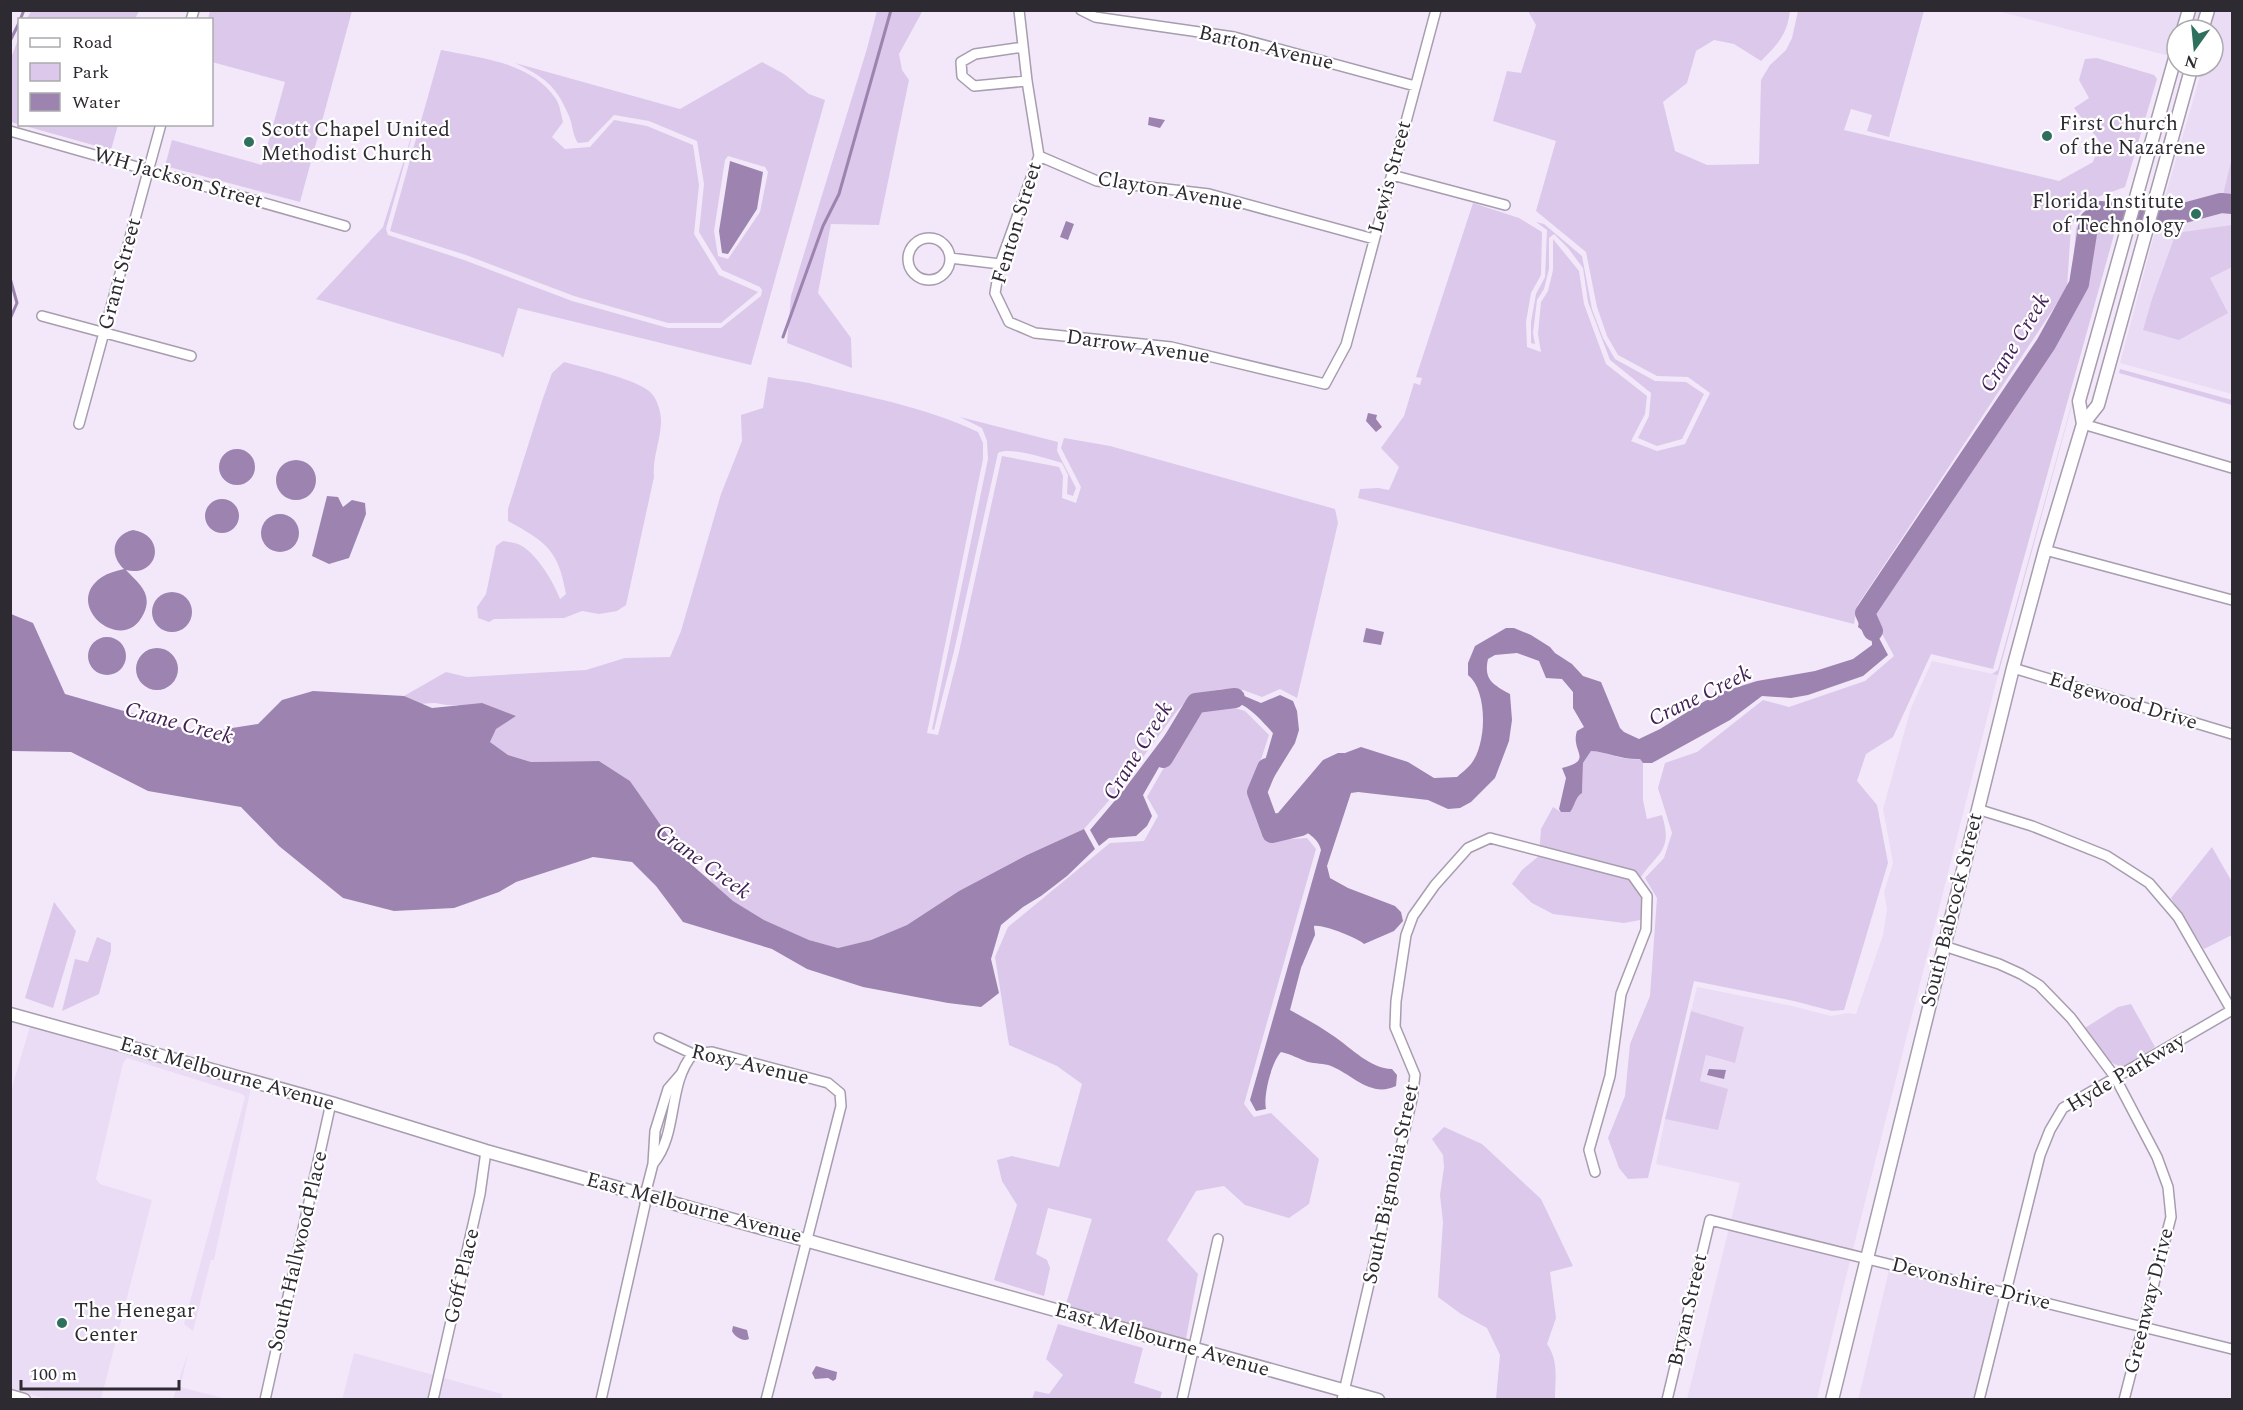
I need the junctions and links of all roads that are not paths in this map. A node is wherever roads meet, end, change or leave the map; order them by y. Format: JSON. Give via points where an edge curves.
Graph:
{"nodes":[{"id":1,"x":1019,"y":10,"type":"edge"},
{"id":2,"x":1081,"y":10,"type":"edge"},
{"id":3,"x":1436,"y":10,"type":"edge"},
{"id":4,"x":1023,"y":47,"type":"junction"},
{"id":5,"x":2169,"y":78,"type":"edge"},
{"id":6,"x":2189,"y":78,"type":"edge"},
{"id":7,"x":1027,"y":81,"type":"junction"},
{"id":8,"x":1415,"y":86,"type":"junction"},
{"id":9,"x":160,"y":126,"type":"edge"},
{"id":10,"x":10,"y":131,"type":"edge"},
{"id":11,"x":1039,"y":156,"type":"junction"},
{"id":12,"x":149,"y":169,"type":"junction"},
{"id":13,"x":1392,"y":175,"type":"junction"},
{"id":14,"x":1505,"y":205,"type":"dead end"},
{"id":15,"x":345,"y":226,"type":"dead end"},
{"id":16,"x":1374,"y":239,"type":"junction"},
{"id":17,"x":950,"y":258,"type":"junction"},
{"id":18,"x":1000,"y":264,"type":"junction"},
{"id":19,"x":995,"y":293,"type":"joint"},
{"id":20,"x":42,"y":316,"type":"dead end"},
{"id":21,"x":104,"y":333,"type":"junction"},
{"id":22,"x":1346,"y":345,"type":"joint"},
{"id":23,"x":191,"y":356,"type":"dead end"},
{"id":24,"x":79,"y":424,"type":"dead end"},
{"id":25,"x":2083,"y":424,"type":"junction"},
{"id":26,"x":2232,"y":468,"type":"edge"},
{"id":27,"x":2045,"y":550,"type":"junction"},
{"id":28,"x":2232,"y":600,"type":"edge"},
{"id":29,"x":2013,"y":668,"type":"junction"},
{"id":30,"x":2232,"y":734,"type":"edge"},
{"id":31,"x":1977,"y":809,"type":"junction"},
{"id":32,"x":1944,"y":946,"type":"junction"},
{"id":33,"x":2232,"y":1010,"type":"edge"},
{"id":34,"x":10,"y":1014,"type":"edge"},
{"id":35,"x":659,"y":1038,"type":"dead end"},
{"id":36,"x":693,"y":1054,"type":"junction"},
{"id":37,"x":2115,"y":1077,"type":"junction"},
{"id":38,"x":331,"y":1103,"type":"junction"},
{"id":39,"x":486,"y":1151,"type":"junction"},
{"id":40,"x":1595,"y":1172,"type":"dead end"},
{"id":41,"x":645,"y":1195,"type":"junction"},
{"id":42,"x":1710,"y":1220,"type":"joint"},
{"id":43,"x":806,"y":1239,"type":"junction"},
{"id":44,"x":1218,"y":1239,"type":"dead end"},
{"id":45,"x":1867,"y":1259,"type":"junction"},
{"id":46,"x":2005,"y":1293,"type":"junction"},
{"id":47,"x":2143,"y":1326,"type":"junction"},
{"id":48,"x":2232,"y":1349,"type":"edge"},
{"id":49,"x":1193,"y":1350,"type":"junction"},
{"id":50,"x":1343,"y":1395,"type":"edge"},
{"id":51,"x":10,"y":1396,"type":"edge"},
{"id":52,"x":24,"y":1400,"type":"edge"},
{"id":53,"x":265,"y":1400,"type":"edge"},
{"id":54,"x":433,"y":1400,"type":"edge"},
{"id":55,"x":601,"y":1400,"type":"edge"},
{"id":56,"x":766,"y":1400,"type":"edge"},
{"id":57,"x":1182,"y":1400,"type":"edge"},
{"id":58,"x":1378,"y":1400,"type":"edge"},
{"id":59,"x":1667,"y":1400,"type":"edge"},
{"id":60,"x":1832,"y":1400,"type":"edge"},
{"id":61,"x":1979,"y":1400,"type":"edge"},
{"id":62,"x":2124,"y":1400,"type":"edge"}],
"edges":[{"from":1,"to":4,"type":"street","name":"Fenton Street"},
{"from":2,"to":8,"type":"street","name":"Barton Avenue","via":[[1095,17],[1234,36]]},
{"from":3,"to":8,"type":"street","name":"Lewis Street"},
{"from":4,"to":7,"type":"street","name":"Fenton Street"},
{"from":4,"to":7,"type":"street","via":[[975,54],[961,62],[962,76],[974,86]]},
{"from":5,"to":25,"type":"main road","name":"South Babcock Street","via":[[2079,401]]},
{"from":6,"to":25,"type":"main road","name":"South Babcock Street","via":[[2098,405]]},
{"from":7,"to":11,"type":"street","name":"Fenton Street"},
{"from":8,"to":13,"type":"street","name":"Lewis Street"},
{"from":9,"to":12,"type":"street","name":"Grant Street"},
{"from":10,"to":12,"type":"street","name":"WH Jackson Street"},
{"from":11,"to":16,"type":"street","name":"Clayton Avenue","via":[[1096,181],[1209,194]]},
{"from":11,"to":18,"type":"street","name":"Fenton Street"},
{"from":12,"to":15,"type":"street","name":"WH Jackson Street"},
{"from":12,"to":21,"type":"street","name":"Grant Street"},
{"from":13,"to":14,"type":"street"},
{"from":13,"to":16,"type":"street","name":"Lewis Street"},
{"from":16,"to":22,"type":"street","name":"Lewis Street"},
{"from":17,"to":17,"type":"street","via":[[944,245],[925,238],[913,246],[908,259],[912,272],[930,280],[942,275]]},
{"from":17,"to":18,"type":"street"},
{"from":18,"to":19,"type":"street","name":"Fenton Street"},
{"from":19,"to":22,"type":"street","name":"Darrow Avenue","via":[[1009,322],[1035,333],[1171,347],[1327,388]]},
{"from":20,"to":21,"type":"street"},
{"from":21,"to":23,"type":"street"},
{"from":21,"to":24,"type":"street","name":"Grant Street"},
{"from":25,"to":26,"type":"street"},
{"from":25,"to":27,"type":"main road","name":"South Babcock Street"},
{"from":27,"to":28,"type":"street"},
{"from":27,"to":29,"type":"main road","name":"South Babcock Street"},
{"from":29,"to":30,"type":"street","name":"Edgewood Drive"},
{"from":29,"to":31,"type":"main road","name":"South Babcock Street"},
{"from":31,"to":32,"type":"main road","name":"South Babcock Street"},
{"from":31,"to":33,"type":"street","via":[[2107,856],[2149,883],[2178,917]]},
{"from":32,"to":37,"type":"street","name":"Greenway Drive","via":[[2002,965],[2039,985],[2072,1018]]},
{"from":32,"to":45,"type":"main road","name":"South Babcock Street"},
{"from":33,"to":37,"type":"street","name":"Hyde Parkway"},
{"from":34,"to":38,"type":"main road","name":"East Melbourne Avenue"},
{"from":35,"to":36,"type":"street","name":"Roxy Avenue"},
{"from":36,"to":41,"type":"street","via":[[684,1064],[669,1128]]},
{"from":36,"to":43,"type":"street","name":"Roxy Avenue","via":[[712,1052],[773,1068],[828,1083],[840,1093],[841,1106]]},
{"from":37,"to":46,"type":"street","name":"Hyde Parkway","via":[[2063,1108],[2050,1130]]},
{"from":37,"to":47,"type":"street","name":"Greenway Drive","via":[[2157,1157],[2168,1187],[2171,1217]]},
{"from":38,"to":39,"type":"main road","name":"East Melbourne Avenue"},
{"from":38,"to":53,"type":"street","name":"South Hallwood Place"},
{"from":39,"to":41,"type":"main road","name":"East Melbourne Avenue"},
{"from":39,"to":54,"type":"street","name":"Goff Place","via":[[480,1194]]},
{"from":40,"to":50,"type":"street","name":"South Bignonia Street","via":[[1589,1150],[1610,1076],[1621,994],[1646,930],[1647,896],[1632,875],[1490,838],[1468,848],[1435,885],[1413,916],[1406,935],[1395,1027],[1415,1075],[1412,1099]]},
{"from":41,"to":43,"type":"main road","name":"East Melbourne Avenue"},
{"from":41,"to":55,"type":"street"},
{"from":42,"to":45,"type":"street","name":"Devonshire Drive"},
{"from":42,"to":59,"type":"street","name":"Bryan Street"},
{"from":43,"to":49,"type":"main road","name":"East Melbourne Avenue"},
{"from":43,"to":56,"type":"street"},
{"from":44,"to":49,"type":"street"},
{"from":45,"to":46,"type":"street","name":"Devonshire Drive"},
{"from":45,"to":60,"type":"main road","name":"South Babcock Street"},
{"from":46,"to":47,"type":"street","name":"Devonshire Drive"},
{"from":46,"to":61,"type":"street","name":"Hyde Parkway"},
{"from":47,"to":48,"type":"street","name":"Devonshire Drive"},
{"from":47,"to":62,"type":"street","name":"Greenway Drive"},
{"from":49,"to":50,"type":"main road","name":"East Melbourne Avenue"},
{"from":49,"to":57,"type":"street"},
{"from":50,"to":58,"type":"main road","name":"East Melbourne Avenue"},
{"from":51,"to":52,"type":"main road"}]}
